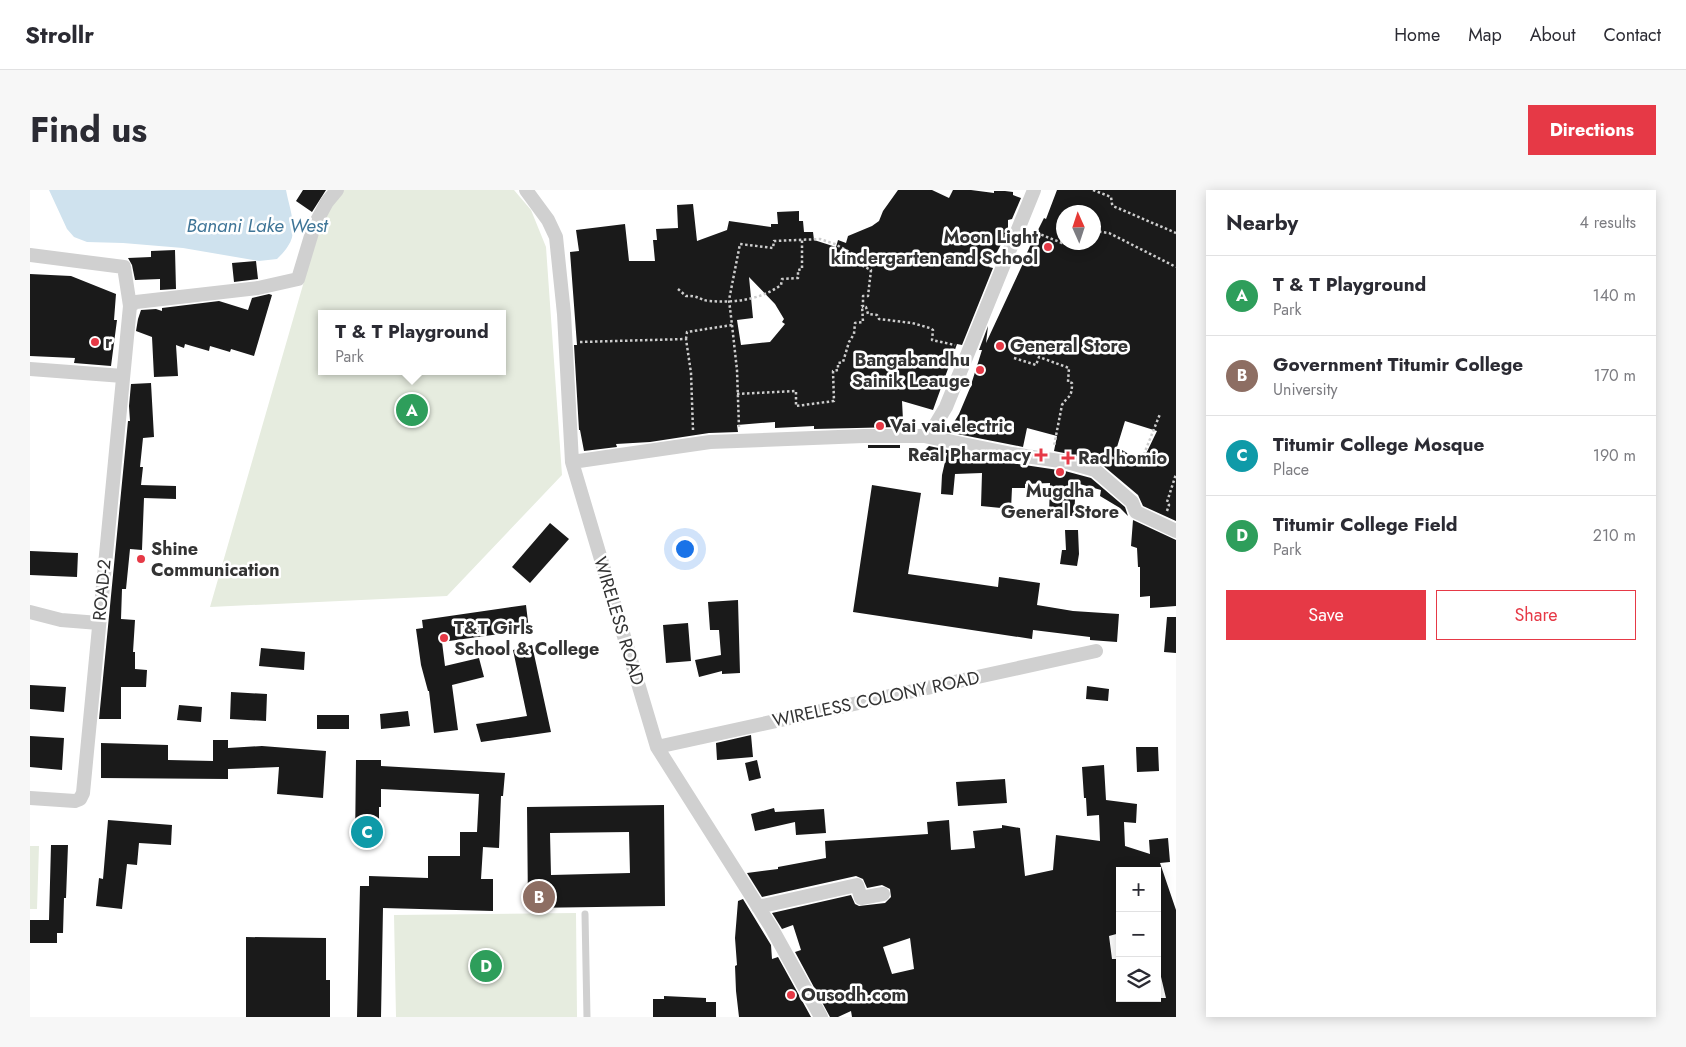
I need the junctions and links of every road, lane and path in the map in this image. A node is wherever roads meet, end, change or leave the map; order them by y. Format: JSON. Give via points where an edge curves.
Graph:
{"nodes":[{"id":1,"x":337,"y":190,"type":"edge"},
{"id":2,"x":526,"y":190,"type":"edge"},
{"id":3,"x":1034,"y":190,"type":"edge"},
{"id":4,"x":1093,"y":190,"type":"edge"},
{"id":5,"x":1019,"y":226,"type":"junction"},
{"id":6,"x":1101,"y":232,"type":"edge"},
{"id":7,"x":1176,"y":233,"type":"edge"},
{"id":8,"x":802,"y":240,"type":"junction"},
{"id":9,"x":1056,"y":241,"type":"edge"},
{"id":10,"x":30,"y":255,"type":"edge"},
{"id":11,"x":1176,"y":267,"type":"edge"},
{"id":12,"x":678,"y":289,"type":"dead end"},
{"id":13,"x":729,"y":300,"type":"junction"},
{"id":14,"x":862,"y":303,"type":"junction"},
{"id":15,"x":130,"y":306,"type":"junction"},
{"id":16,"x":732,"y":325,"type":"junction"},
{"id":17,"x":686,"y":339,"type":"junction"},
{"id":18,"x":565,"y":342,"type":"junction"},
{"id":19,"x":972,"y":346,"type":"junction"},
{"id":20,"x":1014,"y":358,"type":"dead end"},
{"id":21,"x":30,"y":369,"type":"edge"},
{"id":22,"x":123,"y":376,"type":"junction"},
{"id":23,"x":737,"y":394,"type":"junction"},
{"id":24,"x":1160,"y":414,"type":"dead end"},
{"id":25,"x":924,"y":436,"type":"junction"},
{"id":26,"x":740,"y":441,"type":"junction"},
{"id":27,"x":694,"y":444,"type":"junction"},
{"id":28,"x":1052,"y":460,"type":"junction"},
{"id":29,"x":572,"y":462,"type":"junction"},
{"id":30,"x":1100,"y":474,"type":"junction"},
{"id":31,"x":1176,"y":474,"type":"edge"},
{"id":32,"x":1162,"y":524,"type":"junction"},
{"id":33,"x":1176,"y":531,"type":"edge"},
{"id":34,"x":30,"y":612,"type":"edge"},
{"id":35,"x":99,"y":623,"type":"junction"},
{"id":36,"x":1096,"y":651,"type":"dead end"},
{"id":37,"x":657,"y":747,"type":"junction"},
{"id":38,"x":30,"y":798,"type":"edge"},
{"id":39,"x":883,"y":894,"type":"dead end"},
{"id":40,"x":758,"y":907,"type":"junction"},
{"id":41,"x":585,"y":914,"type":"dead end"},
{"id":42,"x":587,"y":1017,"type":"edge"},
{"id":43,"x":820,"y":1017,"type":"edge"}],
"edges":[{"from":1,"to":15,"type":"street","via":[[314,226],[298,279],[258,288],[136,302]]},
{"from":2,"to":18,"type":"street","name":"WIRELESS ROAD","via":[[548,220],[556,238]]},
{"from":3,"to":5,"type":"street"},
{"from":4,"to":7,"type":"path","via":[[1111,197],[1114,206]]},
{"from":5,"to":9,"type":"path"},
{"from":5,"to":19,"type":"street"},
{"from":6,"to":11,"type":"path"},
{"from":8,"to":13,"type":"path","via":[[802,269],[798,270],[798,278],[782,279],[781,284],[759,298]]},
{"from":8,"to":13,"type":"path","via":[[774,241],[773,248],[740,244]]},
{"from":8,"to":14,"type":"path","via":[[835,244],[856,256],[855,262],[871,270],[868,296],[863,296]]},
{"from":10,"to":15,"type":"street","name":"ROAD-2","via":[[124,267]]},
{"from":12,"to":13,"type":"path","via":[[686,296],[695,295],[707,301]]},
{"from":13,"to":16,"type":"path"},
{"from":14,"to":19,"type":"path","via":[[868,314],[877,315],[879,319],[912,323],[933,330],[932,340]]},
{"from":14,"to":23,"type":"path","via":[[863,322],[855,323],[843,362],[838,364],[838,370],[832,371],[834,401],[796,406],[796,391]]},
{"from":15,"to":22,"type":"street","name":"ROAD-2"},
{"from":16,"to":17,"type":"path","via":[[687,332]]},
{"from":16,"to":23,"type":"path"},
{"from":17,"to":18,"type":"path"},
{"from":17,"to":27,"type":"path"},
{"from":18,"to":29,"type":"street","name":"WIRELESS ROAD"},
{"from":19,"to":25,"type":"street","via":[[946,407],[934,427]]},
{"from":20,"to":28,"type":"path","via":[[1036,365],[1039,357],[1069,368],[1068,382],[1072,383],[1072,389],[1069,399],[1062,405]]},
{"from":21,"to":22,"type":"street"},
{"from":22,"to":35,"type":"street","name":"ROAD-2"},
{"from":23,"to":26,"type":"path"},
{"from":24,"to":30,"type":"path","via":[[1142,459],[1118,451]]},
{"from":25,"to":26,"type":"street"},
{"from":25,"to":28,"type":"street"},
{"from":26,"to":27,"type":"street"},
{"from":27,"to":29,"type":"street"},
{"from":28,"to":30,"type":"street","via":[[1096,470]]},
{"from":29,"to":37,"type":"street","name":"WIRELESS ROAD"},
{"from":30,"to":32,"type":"street","via":[[1132,502],[1136,512]]},
{"from":31,"to":32,"type":"path"},
{"from":32,"to":33,"type":"street"},
{"from":34,"to":35,"type":"street","via":[[61,620]]},
{"from":35,"to":38,"type":"street","name":"ROAD-2","via":[[83,793],[75,801]]},
{"from":36,"to":37,"type":"street","name":"WIRELESS COLONY ROAD"},
{"from":37,"to":40,"type":"street","name":"WIRELESS ROAD"},
{"from":39,"to":40,"type":"street","via":[[862,898],[857,884]]},
{"from":40,"to":43,"type":"street","name":"WIRELESS ROAD"},
{"from":41,"to":42,"type":"lane"}]}
